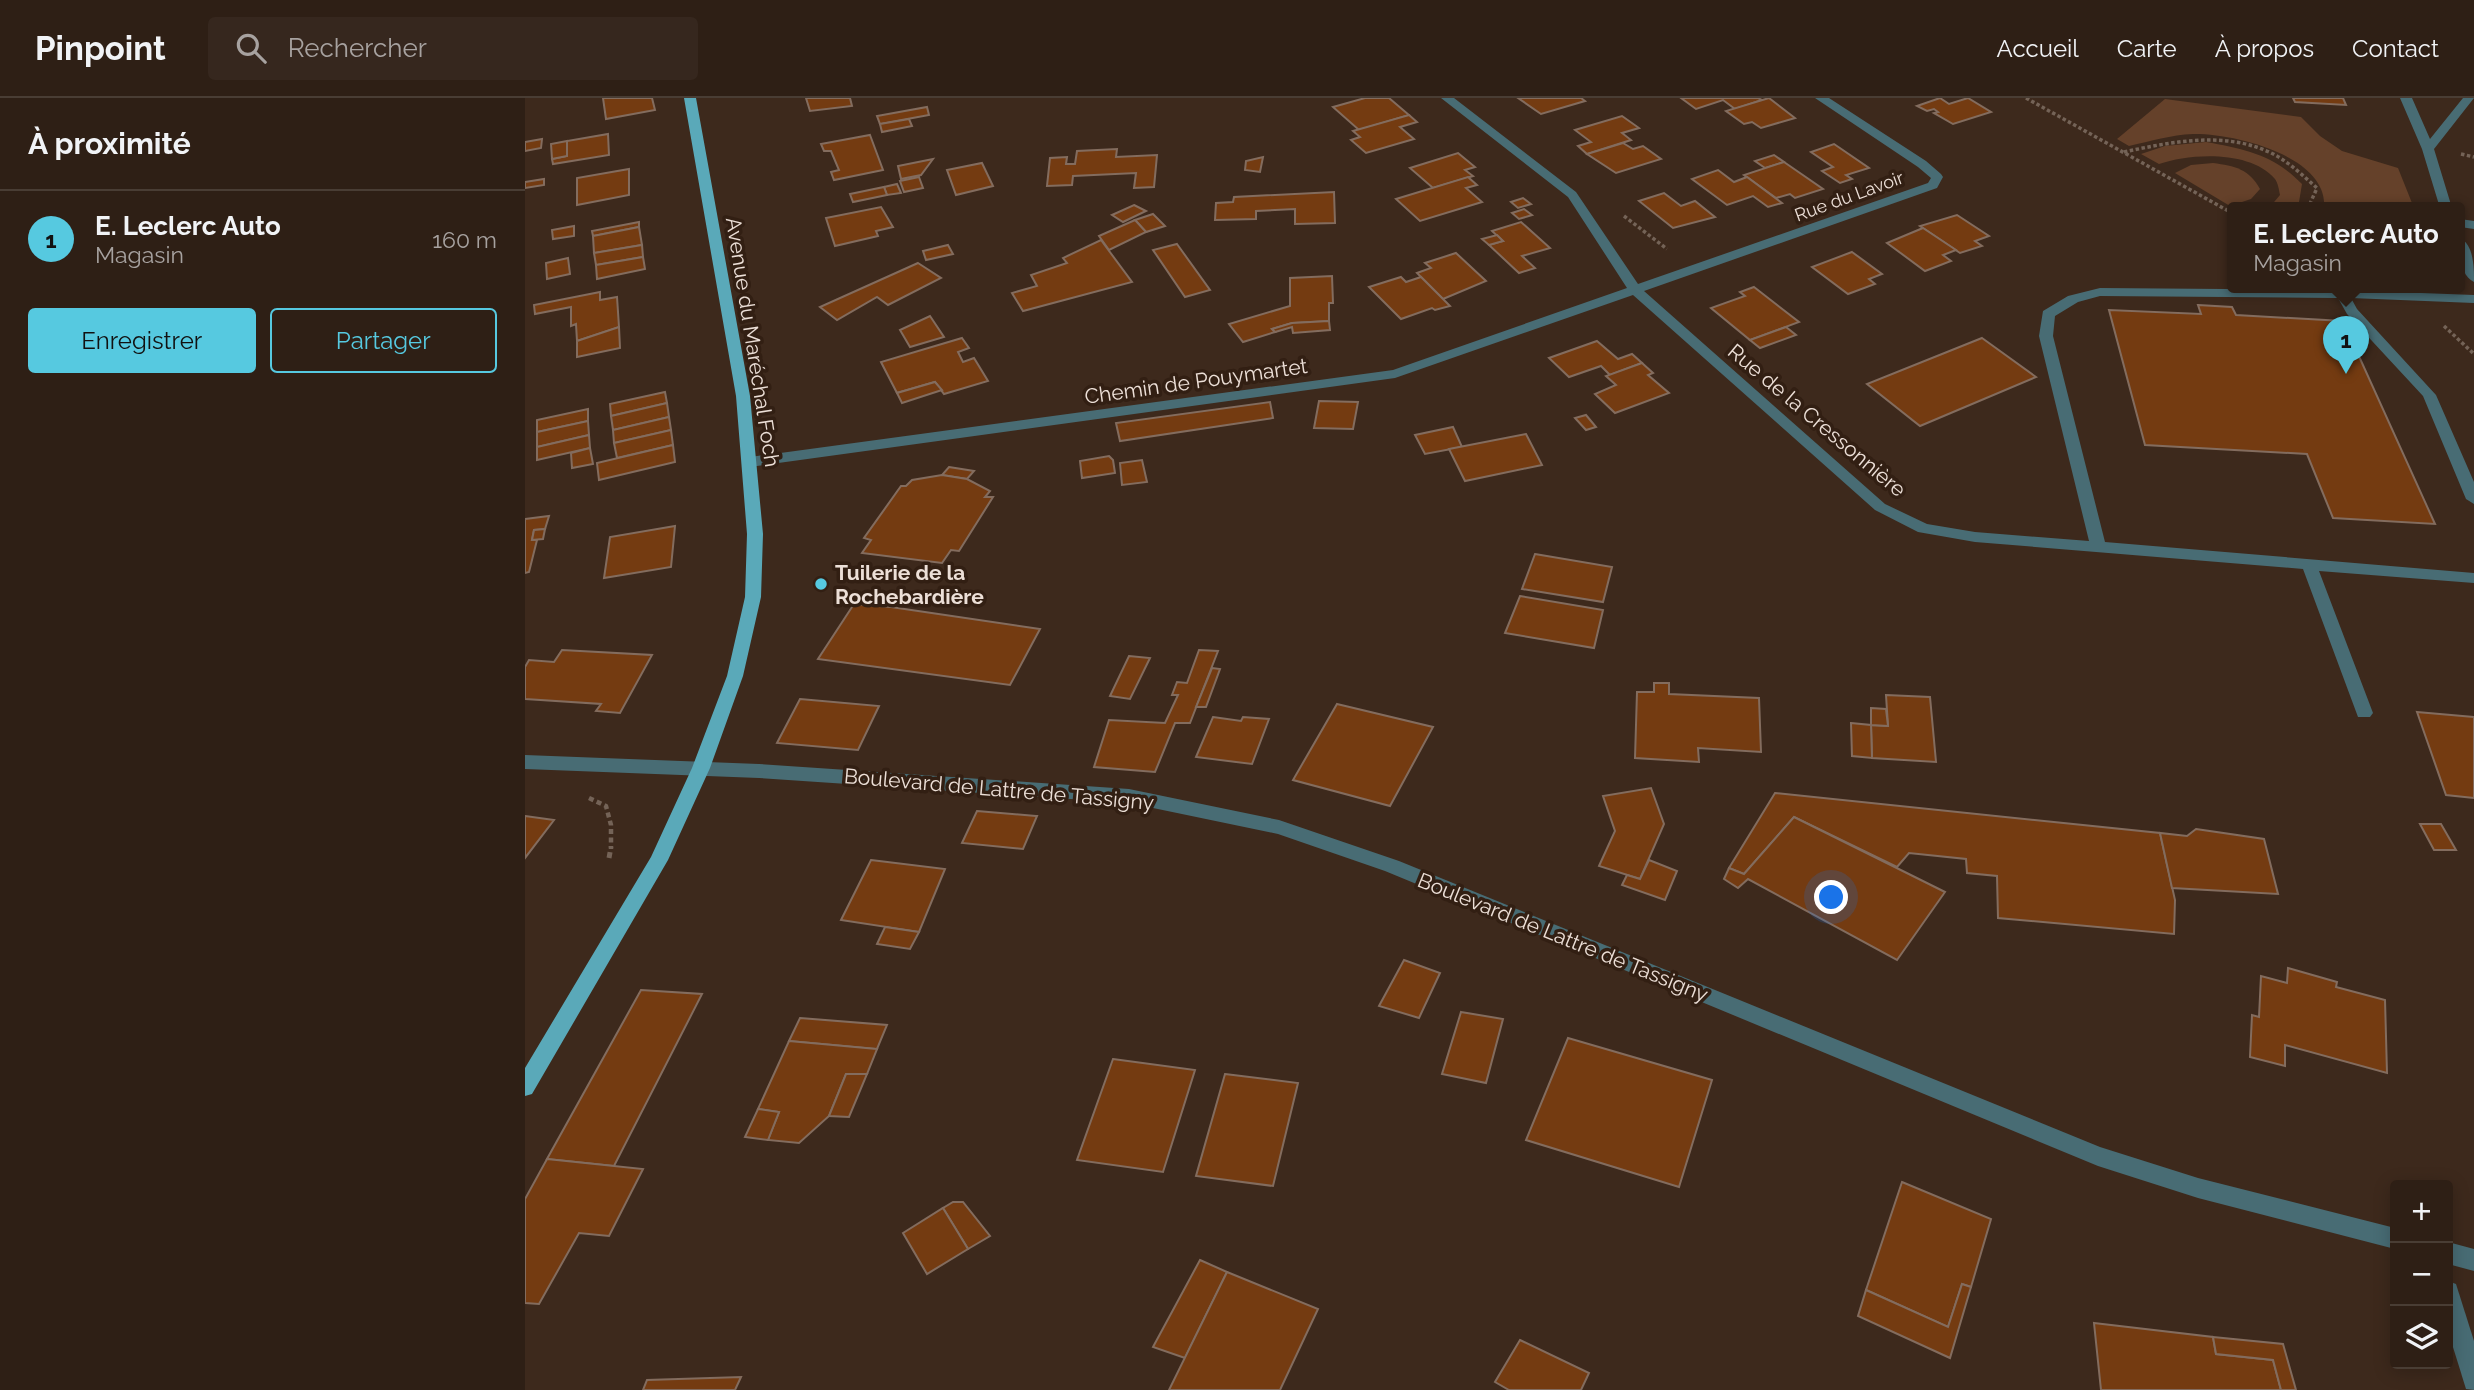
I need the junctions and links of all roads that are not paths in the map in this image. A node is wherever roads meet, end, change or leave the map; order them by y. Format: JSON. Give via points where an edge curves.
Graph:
{"nodes":[{"id":1,"x":690,"y":98,"type":"edge"},
{"id":2,"x":1447,"y":98,"type":"edge"},
{"id":3,"x":1821,"y":98,"type":"edge"},
{"id":4,"x":2406,"y":98,"type":"edge"},
{"id":5,"x":2469,"y":98,"type":"edge"},
{"id":6,"x":2428,"y":149,"type":"junction"},
{"id":7,"x":2445,"y":202,"type":"edge"},
{"id":8,"x":2465,"y":255,"type":"edge"},
{"id":9,"x":2474,"y":278,"type":"edge"},
{"id":10,"x":1636,"y":291,"type":"junction"},
{"id":11,"x":2342,"y":294,"type":"junction"},
{"id":12,"x":2474,"y":299,"type":"edge"},
{"id":13,"x":750,"y":463,"type":"junction"},
{"id":14,"x":2474,"y":499,"type":"edge"},
{"id":15,"x":2098,"y":547,"type":"junction"},
{"id":16,"x":2309,"y":564,"type":"junction"},
{"id":17,"x":2474,"y":578,"type":"edge"},
{"id":18,"x":2364,"y":713,"type":"dead end"},
{"id":19,"x":525,"y":762,"type":"edge"},
{"id":20,"x":701,"y":768,"type":"junction"},
{"id":21,"x":525,"y":1087,"type":"edge"},
{"id":22,"x":2390,"y":1238,"type":"edge"},
{"id":23,"x":2453,"y":1254,"type":"edge"},
{"id":24,"x":2474,"y":1260,"type":"edge"},
{"id":25,"x":2452,"y":1306,"type":"edge"},
{"id":26,"x":2474,"y":1381,"type":"edge"}],
"edges":[{"from":1,"to":13,"type":"main road","name":"Avenue du Maréchal Foch","via":[[743,396]]},
{"from":2,"to":10,"type":"street","name":"Rue de la Cressonnière","via":[[1571,195]]},
{"from":3,"to":10,"type":"street","name":"Rue du Lavoir","via":[[1922,164],[1937,177],[1933,185]]},
{"from":4,"to":6,"type":"street"},
{"from":5,"to":6,"type":"street"},
{"from":6,"to":7,"type":"street"},
{"from":8,"to":9,"type":"street"},
{"from":10,"to":13,"type":"street","name":"Chemin de Pouymartet","via":[[1395,374]]},
{"from":10,"to":15,"type":"street","name":"Rue de la Cressonnière","via":[[1880,507],[1923,528]]},
{"from":11,"to":12,"type":"street"},
{"from":11,"to":14,"type":"street","via":[[2352,311],[2429,395]]},
{"from":11,"to":15,"type":"street","via":[[2100,292],[2073,299],[2048,314],[2046,336]]},
{"from":13,"to":20,"type":"main road","name":"Avenue du Maréchal Foch","via":[[753,597],[735,676]]},
{"from":15,"to":16,"type":"street","name":"Rue de la Cressonnière"},
{"from":16,"to":17,"type":"street","name":"Rue de la Cressonnière"},
{"from":16,"to":18,"type":"street"},
{"from":19,"to":20,"type":"street","name":"Boulevard de Lattre de Tassigny"},
{"from":20,"to":21,"type":"main road","name":"Avenue du Maréchal Foch","via":[[659,860]]},
{"from":20,"to":22,"type":"street","name":"Boulevard de Lattre de Tassigny","via":[[1129,796],[1279,827],[1392,866],[2098,1156],[2198,1188]]},
{"from":23,"to":24,"type":"street"},
{"from":25,"to":26,"type":"street"}]}
